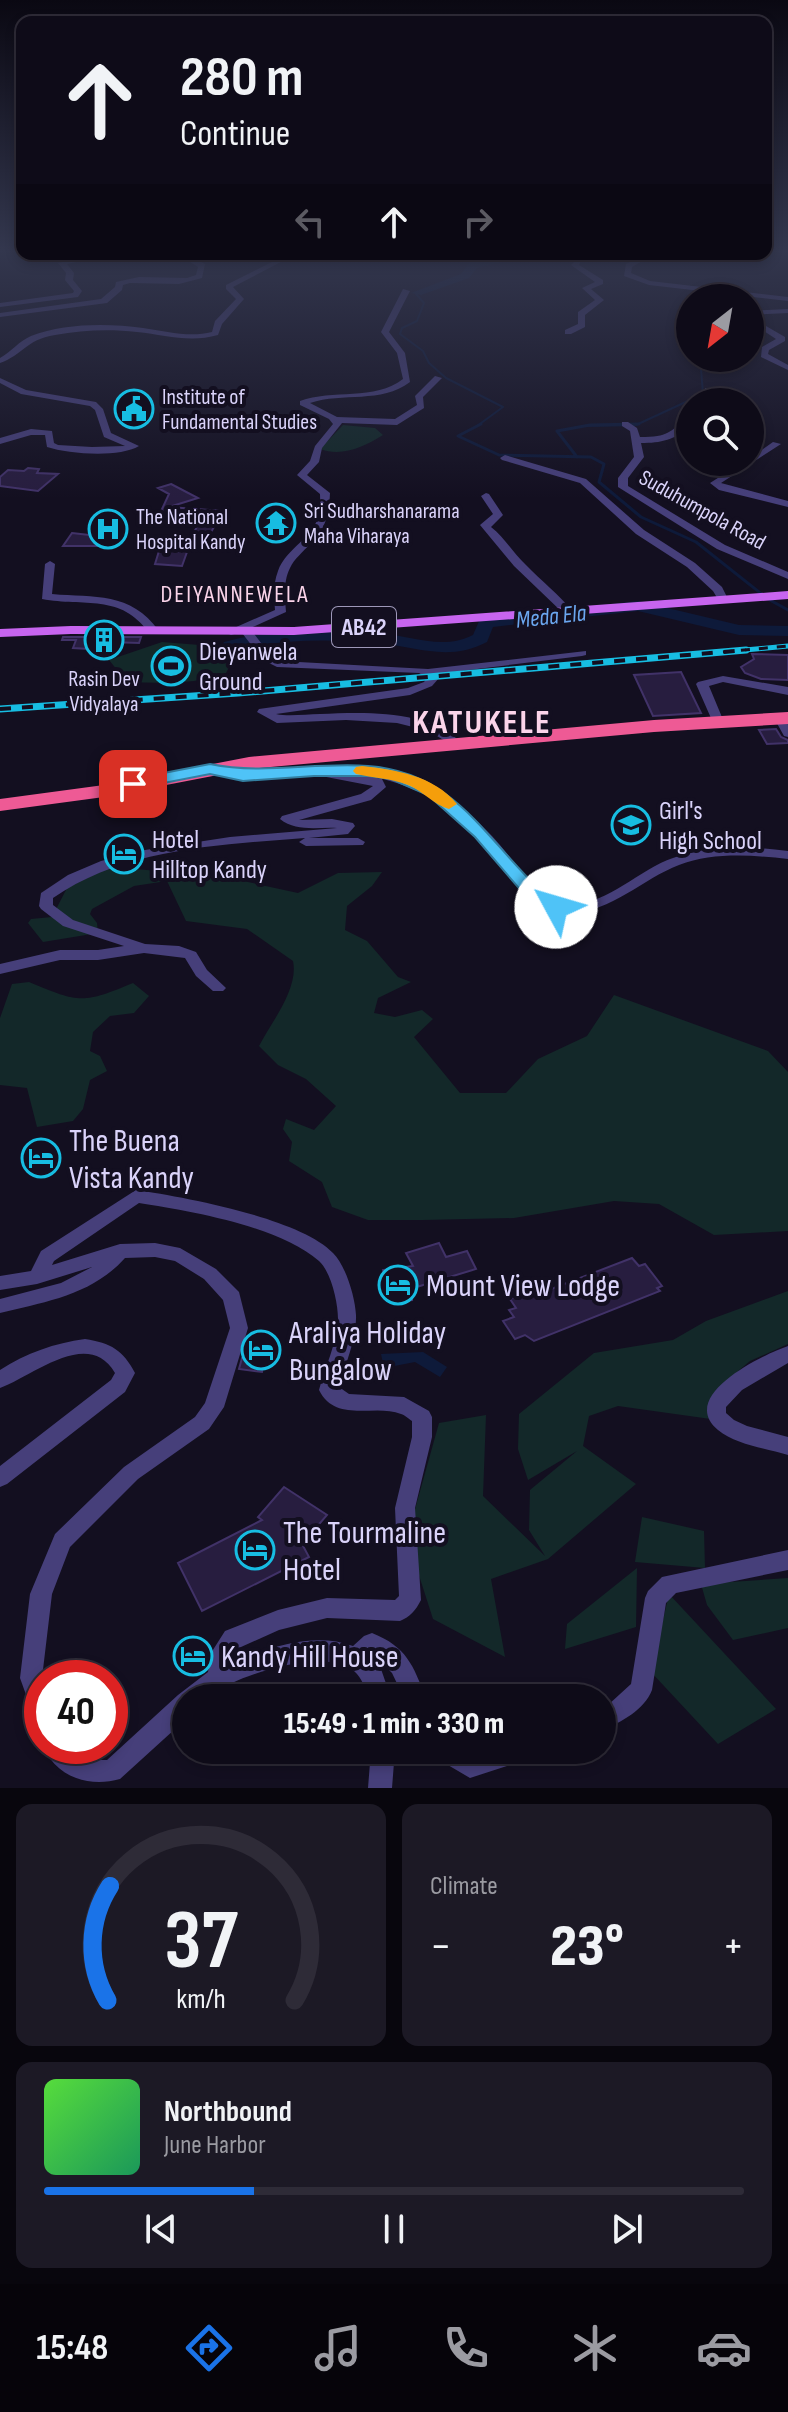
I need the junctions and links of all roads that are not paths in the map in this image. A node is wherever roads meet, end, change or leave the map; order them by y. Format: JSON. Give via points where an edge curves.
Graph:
{"nodes":[{"id":1,"x":72,"y":332,"type":"edge"},
{"id":2,"x":146,"y":332,"type":"edge"},
{"id":3,"x":215,"y":332,"type":"edge"},
{"id":4,"x":385,"y":332,"type":"edge"},
{"id":5,"x":774,"y":332,"type":"edge"},
{"id":6,"x":764,"y":355,"type":"edge"},
{"id":7,"x":764,"y":355,"type":"edge"},
{"id":8,"x":0,"y":359,"type":"edge"},
{"id":9,"x":788,"y":368,"type":"edge"},
{"id":10,"x":438,"y":378,"type":"dead end"},
{"id":11,"x":0,"y":380,"type":"edge"},
{"id":12,"x":337,"y":420,"type":"junction"},
{"id":13,"x":625,"y":425,"type":"dead end"},
{"id":14,"x":676,"y":436,"type":"edge"},
{"id":15,"x":635,"y":440,"type":"junction"},
{"id":16,"x":0,"y":441,"type":"edge"},
{"id":17,"x":776,"y":444,"type":"dead end"},
{"id":18,"x":764,"y":452,"type":"edge"},
{"id":19,"x":505,"y":458,"type":"dead end"},
{"id":20,"x":727,"y":476,"type":"edge"},
{"id":21,"x":486,"y":496,"type":"dead end"},
{"id":22,"x":788,"y":504,"type":"edge"},
{"id":23,"x":50,"y":564,"type":"dead end"},
{"id":24,"x":788,"y":576,"type":"edge"},
{"id":25,"x":781,"y":595,"type":"edge"},
{"id":26,"x":725,"y":599,"type":"junction"},
{"id":27,"x":567,"y":611,"type":"junction"},
{"id":28,"x":153,"y":631,"type":"junction"},
{"id":29,"x":231,"y":632,"type":"junction"},
{"id":30,"x":0,"y":633,"type":"edge"},
{"id":31,"x":249,"y":637,"type":"junction"},
{"id":32,"x":582,"y":653,"type":"dead end"},
{"id":33,"x":428,"y":672,"type":"junction"},
{"id":34,"x":788,"y":691,"type":"edge"},
{"id":35,"x":718,"y":722,"type":"junction"},
{"id":36,"x":785,"y":723,"type":"edge"},
{"id":37,"x":458,"y":745,"type":"junction"},
{"id":38,"x":210,"y":769,"type":"junction"},
{"id":39,"x":314,"y":771,"type":"junction"},
{"id":40,"x":0,"y":805,"type":"edge"},
{"id":41,"x":245,"y":841,"type":"junction"},
{"id":42,"x":358,"y":842,"type":"dead end"},
{"id":43,"x":788,"y":855,"type":"edge"},
{"id":44,"x":144,"y":948,"type":"junction"},
{"id":45,"x":0,"y":969,"type":"edge"},
{"id":46,"x":218,"y":988,"type":"dead end"},
{"id":47,"x":120,"y":1251,"type":"junction"},
{"id":48,"x":37,"y":1277,"type":"junction"},
{"id":49,"x":0,"y":1283,"type":"edge"},
{"id":50,"x":0,"y":1306,"type":"edge"},
{"id":51,"x":788,"y":1354,"type":"edge"},
{"id":52,"x":0,"y":1380,"type":"edge"},
{"id":53,"x":788,"y":1446,"type":"edge"},
{"id":54,"x":0,"y":1478,"type":"edge"},
{"id":55,"x":788,"y":1560,"type":"edge"},
{"id":56,"x":356,"y":1658,"type":"junction"},
{"id":57,"x":33,"y":1660,"type":"edge"},
{"id":58,"x":219,"y":1677,"type":"junction"},
{"id":59,"x":210,"y":1684,"type":"edge"},
{"id":60,"x":378,"y":1684,"type":"edge"},
{"id":61,"x":409,"y":1684,"type":"edge"},
{"id":62,"x":616,"y":1713,"type":"edge"},
{"id":63,"x":172,"y":1716,"type":"edge"},
{"id":64,"x":128,"y":1756,"type":"edge"},
{"id":65,"x":72,"y":1764,"type":"edge"},
{"id":66,"x":120,"y":1764,"type":"edge"},
{"id":67,"x":382,"y":1764,"type":"edge"},
{"id":68,"x":380,"y":1788,"type":"edge"}],
"edges":[{"from":1,"to":8,"type":"street","via":[[29,340]]},
{"from":2,"to":3,"type":"street","via":[[187,337]]},
{"from":4,"to":12,"type":"street","via":[[401,353],[407,380],[390,390],[303,403]]},
{"from":5,"to":6,"type":"street","via":[[782,339]]},
{"from":7,"to":9,"type":"street"},
{"from":10,"to":12,"type":"street","via":[[419,396],[421,406],[397,422]]},
{"from":11,"to":16,"type":"street","via":[[24,392],[93,404],[107,435],[134,446],[121,451],[58,449],[50,445],[49,433],[39,431]]},
{"from":12,"to":29,"type":"street","via":[[302,475],[325,493],[327,511],[320,530],[281,571],[281,612]]},
{"from":13,"to":15,"type":"street","name":"Suduhumpola Road","via":[[634,430]]},
{"from":14,"to":15,"type":"street"},
{"from":15,"to":24,"type":"street","name":"Suduhumpola Road","via":[[639,457],[623,478],[623,487],[721,547]]},
{"from":17,"to":18,"type":"street"},
{"from":19,"to":26,"type":"street","via":[[583,481],[640,532],[691,565]]},
{"from":20,"to":22,"type":"street","via":[[715,483]]},
{"from":21,"to":27,"type":"street","via":[[498,515],[486,528]]},
{"from":23,"to":28,"type":"street","via":[[46,597],[122,604],[145,618]]},
{"from":25,"to":26,"type":"main road","number":"AB42"},
{"from":26,"to":27,"type":"main road","number":"AB42"},
{"from":27,"to":31,"type":"main road","number":"AB42"},
{"from":28,"to":29,"type":"main road","number":"AB42"},
{"from":28,"to":30,"type":"main road","number":"AB42"},
{"from":29,"to":31,"type":"main road","number":"AB42"},
{"from":31,"to":33,"type":"street","via":[[277,664]]},
{"from":32,"to":33,"type":"street"},
{"from":33,"to":37,"type":"street","via":[[433,678],[428,684],[410,691],[263,712],[277,719],[382,719],[435,730]]},
{"from":34,"to":35,"type":"street","via":[[723,679],[702,684]]},
{"from":35,"to":36,"type":"highway"},
{"from":35,"to":37,"type":"highway"},
{"from":37,"to":38,"type":"highway"},
{"from":38,"to":39,"type":"street","via":[[243,776]]},
{"from":38,"to":40,"type":"highway"},
{"from":39,"to":41,"type":"street","via":[[377,782],[380,787],[366,797],[287,819],[294,824],[338,822],[348,826],[343,831]]},
{"from":39,"to":43,"type":"street","via":[[395,775],[434,791],[482,834],[536,896],[556,907],[580,909],[676,862],[716,853],[753,850]]},
{"from":41,"to":42,"type":"street"},
{"from":41,"to":44,"type":"street","via":[[151,853],[61,882],[46,896],[50,912],[68,923]]},
{"from":44,"to":45,"type":"street","via":[[60,955]]},
{"from":44,"to":46,"type":"street","via":[[191,955]]},
{"from":47,"to":48,"type":"street"},
{"from":47,"to":50,"type":"street","via":[[89,1281]]},
{"from":47,"to":57,"type":"street","via":[[180,1255],[210,1274],[232,1297],[239,1328],[214,1407],[202,1423],[131,1473],[62,1541],[41,1594]]},
{"from":48,"to":49,"type":"street"},
{"from":48,"to":58,"type":"street","via":[[47,1256],[136,1196],[287,1234],[329,1259],[342,1291],[347,1318],[329,1390],[345,1402],[404,1405],[422,1417],[405,1508],[407,1607],[327,1608],[278,1620],[233,1639],[222,1653]]},
{"from":51,"to":53,"type":"street","via":[[739,1380],[719,1397],[716,1409],[730,1428]]},
{"from":52,"to":54,"type":"street","via":[[76,1346],[105,1351],[120,1360],[125,1373],[118,1386]]},
{"from":55,"to":62,"type":"street","via":[[670,1584],[656,1598],[641,1690]]},
{"from":56,"to":58,"type":"street","via":[[315,1651],[280,1655]]},
{"from":56,"to":60,"type":"street"},
{"from":56,"to":61,"type":"street","via":[[372,1644],[388,1649]]},
{"from":58,"to":59,"type":"street"},
{"from":63,"to":64,"type":"street"},
{"from":65,"to":66,"type":"street","via":[[92,1773],[112,1771]]},
{"from":67,"to":68,"type":"street"}]}
